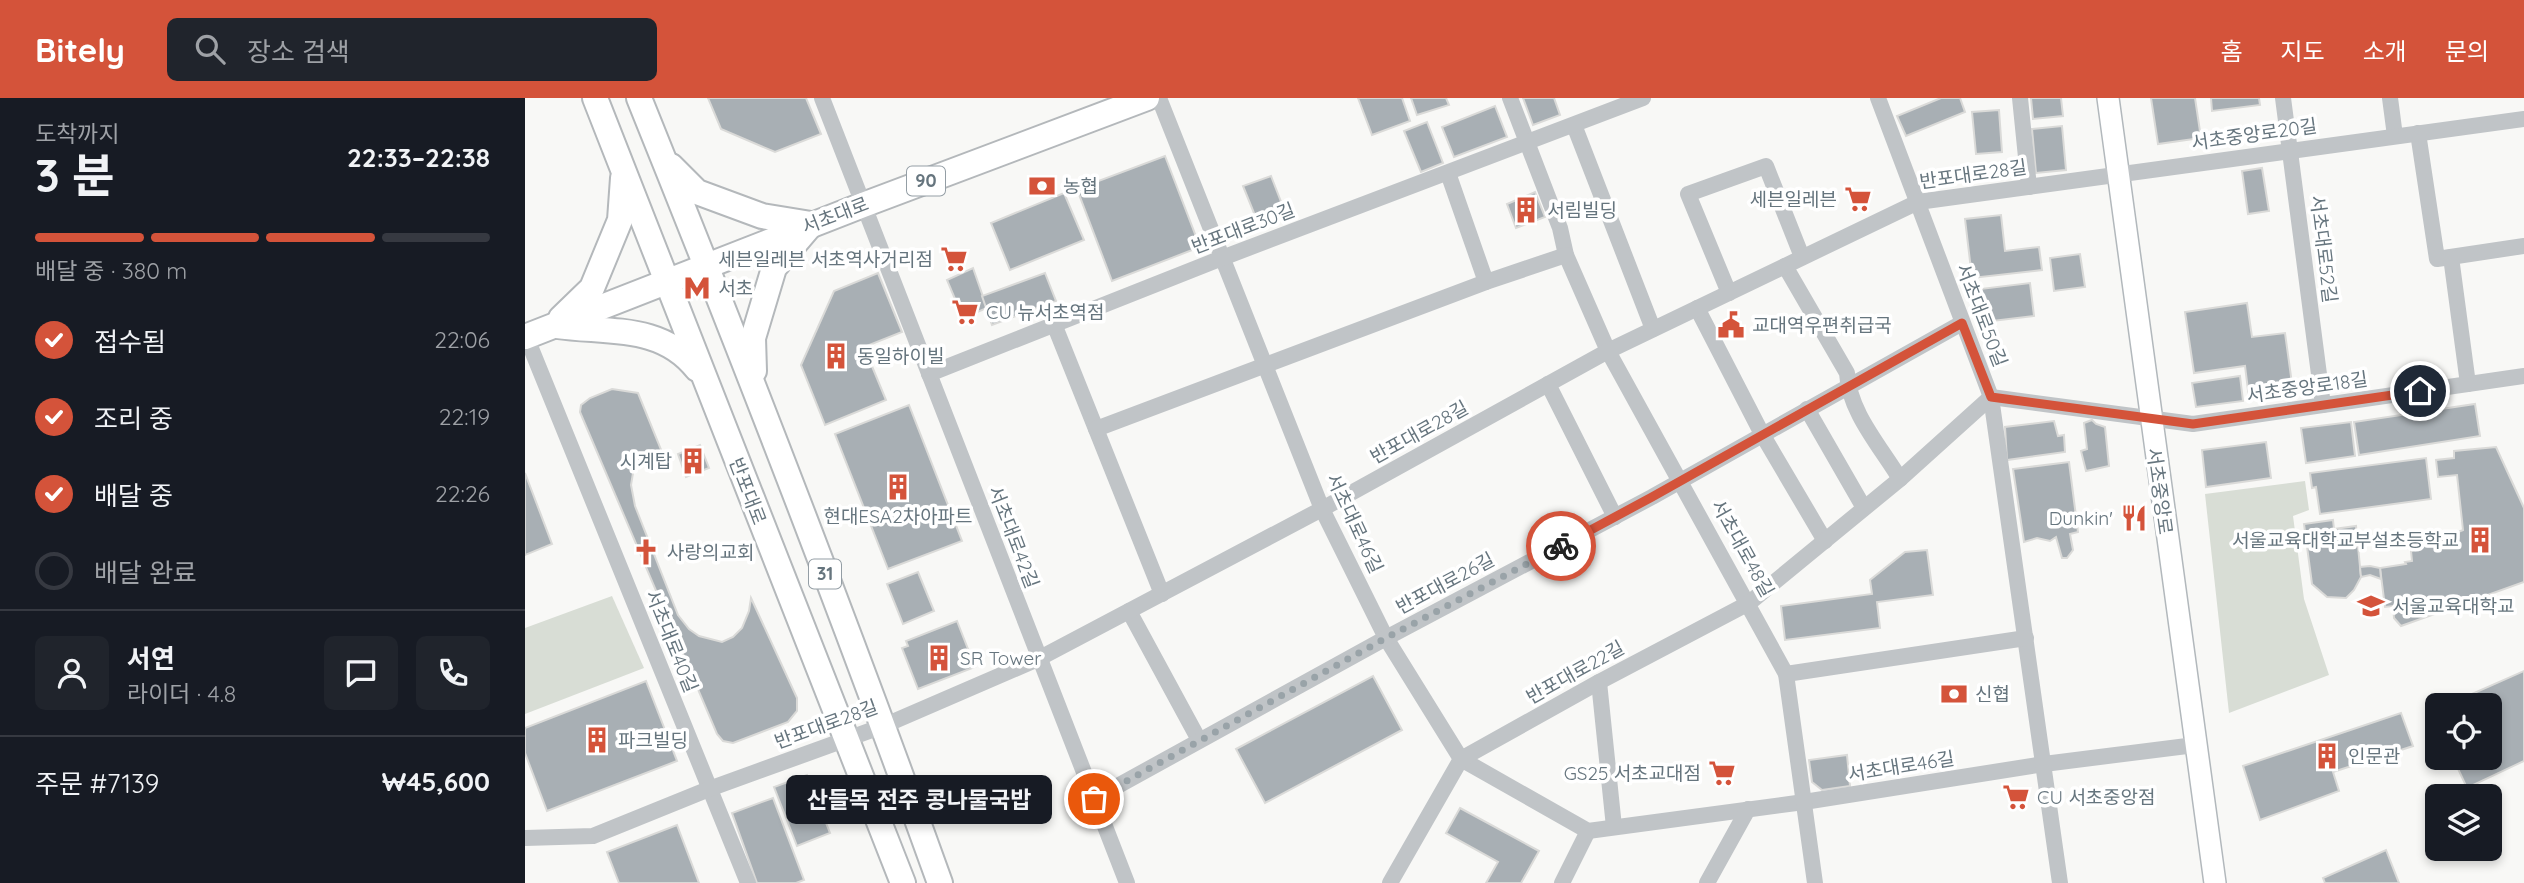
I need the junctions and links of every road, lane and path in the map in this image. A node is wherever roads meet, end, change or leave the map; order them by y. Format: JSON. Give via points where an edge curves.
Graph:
{"nodes":[{"id":1,"x":595,"y":98,"type":"edge"},
{"id":2,"x":639,"y":98,"type":"edge"},
{"id":3,"x":821,"y":98,"type":"edge"},
{"id":4,"x":1147,"y":98,"type":"edge"},
{"id":5,"x":1159,"y":98,"type":"edge"},
{"id":6,"x":1510,"y":98,"type":"edge"},
{"id":7,"x":1643,"y":98,"type":"edge"},
{"id":8,"x":1878,"y":98,"type":"edge"},
{"id":9,"x":2020,"y":98,"type":"edge"},
{"id":10,"x":2108,"y":98,"type":"edge"},
{"id":11,"x":2283,"y":98,"type":"edge"},
{"id":12,"x":2390,"y":98,"type":"edge"},
{"id":13,"x":2524,"y":119,"type":"edge"},
{"id":14,"x":1574,"y":125,"type":"junction"},
{"id":15,"x":2418,"y":133,"type":"junction"},
{"id":16,"x":2395,"y":136,"type":"junction"},
{"id":17,"x":1527,"y":143,"type":"junction"},
{"id":18,"x":2290,"y":150,"type":"junction"},
{"id":19,"x":663,"y":157,"type":"junction"},
{"id":20,"x":624,"y":172,"type":"junction"},
{"id":21,"x":1448,"y":173,"type":"junction"},
{"id":22,"x":2119,"y":176,"type":"junction"},
{"id":23,"x":2029,"y":187,"type":"junction"},
{"id":24,"x":1918,"y":202,"type":"junction"},
{"id":25,"x":863,"y":205,"type":"junction"},
{"id":26,"x":812,"y":224,"type":"junction"},
{"id":27,"x":2524,"y":246,"type":"edge"},
{"id":28,"x":1566,"y":256,"type":"junction"},
{"id":29,"x":1802,"y":257,"type":"junction"},
{"id":30,"x":2451,"y":257,"type":"junction"},
{"id":31,"x":1222,"y":258,"type":"junction"},
{"id":32,"x":706,"y":265,"type":"junction"},
{"id":33,"x":1785,"y":266,"type":"junction"},
{"id":34,"x":666,"y":281,"type":"junction"},
{"id":35,"x":1486,"y":282,"type":"junction"},
{"id":36,"x":1729,"y":293,"type":"junction"},
{"id":37,"x":1697,"y":308,"type":"junction"},
{"id":38,"x":1962,"y":323,"type":"junction"},
{"id":39,"x":1054,"y":324,"type":"junction"},
{"id":40,"x":552,"y":326,"type":"junction"},
{"id":41,"x":1653,"y":329,"type":"junction"},
{"id":42,"x":526,"y":336,"type":"edge"},
{"id":43,"x":1608,"y":351,"type":"junction"},
{"id":44,"x":1266,"y":366,"type":"junction"},
{"id":45,"x":929,"y":374,"type":"junction"},
{"id":46,"x":2524,"y":376,"type":"edge"},
{"id":47,"x":704,"y":379,"type":"junction"},
{"id":48,"x":1548,"y":384,"type":"junction"},
{"id":49,"x":2468,"y":384,"type":"junction"},
{"id":50,"x":1848,"y":386,"type":"junction"},
{"id":51,"x":755,"y":391,"type":"junction"},
{"id":52,"x":1991,"y":397,"type":"junction"},
{"id":53,"x":2323,"y":405,"type":"junction"},
{"id":54,"x":1807,"y":409,"type":"junction"},
{"id":55,"x":2151,"y":420,"type":"junction"},
{"id":56,"x":1096,"y":429,"type":"junction"},
{"id":57,"x":1762,"y":434,"type":"junction"},
{"id":58,"x":1901,"y":479,"type":"junction"},
{"id":59,"x":1680,"y":480,"type":"junction"},
{"id":60,"x":1864,"y":508,"type":"junction"},
{"id":61,"x":1322,"y":509,"type":"junction"},
{"id":62,"x":1615,"y":517,"type":"junction"},
{"id":63,"x":1825,"y":541,"type":"junction"},
{"id":64,"x":1162,"y":594,"type":"junction"},
{"id":65,"x":1749,"y":603,"type":"junction"},
{"id":66,"x":1129,"y":611,"type":"junction"},
{"id":67,"x":1386,"y":638,"type":"junction"},
{"id":68,"x":2025,"y":638,"type":"junction"},
{"id":69,"x":1038,"y":659,"type":"junction"},
{"id":70,"x":1786,"y":674,"type":"junction"},
{"id":71,"x":1599,"y":682,"type":"junction"},
{"id":72,"x":883,"y":726,"type":"junction"},
{"id":73,"x":846,"y":740,"type":"junction"},
{"id":74,"x":1199,"y":740,"type":"junction"},
{"id":75,"x":2195,"y":745,"type":"junction"},
{"id":76,"x":1461,"y":759,"type":"junction"},
{"id":77,"x":2044,"y":764,"type":"junction"},
{"id":78,"x":709,"y":789,"type":"junction"},
{"id":79,"x":1094,"y":799,"type":"junction"},
{"id":80,"x":1804,"y":802,"type":"junction"},
{"id":81,"x":1748,"y":809,"type":"junction"},
{"id":82,"x":1614,"y":827,"type":"junction"},
{"id":83,"x":1588,"y":831,"type":"junction"},
{"id":84,"x":525,"y":838,"type":"edge"},
{"id":85,"x":748,"y":883,"type":"edge"},
{"id":86,"x":903,"y":883,"type":"edge"},
{"id":87,"x":940,"y":883,"type":"edge"},
{"id":88,"x":1127,"y":883,"type":"edge"},
{"id":89,"x":1390,"y":883,"type":"edge"},
{"id":90,"x":1562,"y":883,"type":"edge"},
{"id":91,"x":1707,"y":883,"type":"edge"},
{"id":92,"x":1815,"y":883,"type":"edge"},
{"id":93,"x":2060,"y":883,"type":"edge"},
{"id":94,"x":2215,"y":883,"type":"edge"}],
"edges":[{"from":1,"to":20,"type":"main road","name":"반포대로","number":"31"},
{"from":2,"to":19,"type":"main road","number":"31"},
{"from":3,"to":25,"type":"street","name":"서초대로42길"},
{"from":4,"to":25,"type":"main road","name":"서초대로","number":"90"},
{"from":5,"to":31,"type":"street","name":"서초대로46길"},
{"from":6,"to":17,"type":"street","name":"서초대로48길"},
{"from":7,"to":14,"type":"street","name":"반포대로30길"},
{"from":8,"to":24,"type":"street","name":"서초대로50길"},
{"from":9,"to":23,"type":"street"},
{"from":10,"to":22,"type":"main road","name":"서초중앙로"},
{"from":11,"to":18,"type":"street","name":"서초대로52길"},
{"from":12,"to":16,"type":"street"},
{"from":13,"to":15,"type":"street","name":"서초중앙로20길"},
{"from":14,"to":17,"type":"street","name":"반포대로30길"},
{"from":14,"to":41,"type":"street"},
{"from":15,"to":16,"type":"street","name":"서초중앙로20길"},
{"from":15,"to":30,"type":"street","via":[[2437,259]]},
{"from":16,"to":18,"type":"street","name":"서초중앙로20길"},
{"from":17,"to":21,"type":"street","name":"반포대로30길"},
{"from":17,"to":28,"type":"street","name":"서초대로48길"},
{"from":18,"to":22,"type":"street","name":"서초중앙로20길"},
{"from":18,"to":53,"type":"street","name":"서초대로52길"},
{"from":19,"to":26,"type":"main road","via":[[697,192],[762,216]]},
{"from":19,"to":32,"type":"main road","number":"31"},
{"from":20,"to":34,"type":"main road","name":"반포대로","number":"31"},
{"from":20,"to":40,"type":"main road","via":[[620,220],[592,288]]},
{"from":21,"to":31,"type":"street","name":"반포대로30길"},
{"from":21,"to":35,"type":"street"},
{"from":22,"to":23,"type":"street","name":"반포대로28길"},
{"from":22,"to":55,"type":"main road","name":"서초중앙로"},
{"from":23,"to":24,"type":"street","name":"반포대로28길"},
{"from":24,"to":29,"type":"street","name":"반포대로28길"},
{"from":24,"to":38,"type":"street","name":"서초대로50길"},
{"from":25,"to":26,"type":"main road","name":"서초대로","number":"90"},
{"from":25,"to":45,"type":"street","name":"서초대로42길"},
{"from":26,"to":32,"type":"main road","name":"서초대로","number":"90"},
{"from":26,"to":51,"type":"main road","via":[[774,268],[753,338]]},
{"from":27,"to":30,"type":"street"},
{"from":28,"to":35,"type":"street"},
{"from":28,"to":43,"type":"street","name":"서초대로48길"},
{"from":29,"to":33,"type":"street","name":"반포대로28길"},
{"from":29,"to":36,"type":"street","via":[[1766,166],[1688,194]]},
{"from":30,"to":49,"type":"street"},
{"from":31,"to":39,"type":"street","name":"반포대로30길"},
{"from":31,"to":44,"type":"street","name":"서초대로46길"},
{"from":32,"to":34,"type":"main road","name":"서초대로","number":"90"},
{"from":32,"to":51,"type":"main road","number":"31"},
{"from":33,"to":36,"type":"street","name":"반포대로28길"},
{"from":33,"to":50,"type":"street","via":[[1847,373]]},
{"from":34,"to":40,"type":"main road","name":"서초대로","number":"90"},
{"from":34,"to":47,"type":"main road","name":"반포대로","number":"31"},
{"from":35,"to":44,"type":"street"},
{"from":36,"to":37,"type":"street","name":"반포대로28길"},
{"from":37,"to":41,"type":"street","name":"반포대로28길"},
{"from":37,"to":57,"type":"street"},
{"from":38,"to":50,"type":"street","name":"반포대로26길"},
{"from":38,"to":52,"type":"street","name":"서초대로50길"},
{"from":39,"to":45,"type":"street","name":"반포대로30길"},
{"from":39,"to":56,"type":"street"},
{"from":40,"to":42,"type":"main road","name":"서초대로","number":"90"},
{"from":40,"to":47,"type":"main road","via":[[627,331],[659,340],[687,356]]},
{"from":41,"to":43,"type":"street","name":"반포대로28길"},
{"from":42,"to":78,"type":"street","name":"서초대로40길"},
{"from":43,"to":48,"type":"street","name":"반포대로28길"},
{"from":43,"to":59,"type":"street","name":"서초대로48길"},
{"from":44,"to":56,"type":"street"},
{"from":44,"to":61,"type":"street","name":"서초대로46길"},
{"from":45,"to":69,"type":"street","name":"서초대로42길"},
{"from":46,"to":49,"type":"street","name":"서초중앙로18길"},
{"from":47,"to":73,"type":"main road","name":"반포대로","number":"31"},
{"from":48,"to":61,"type":"street","name":"반포대로28길"},
{"from":48,"to":62,"type":"street"},
{"from":49,"to":53,"type":"street","name":"서초중앙로18길"},
{"from":50,"to":54,"type":"street","name":"반포대로26길"},
{"from":50,"to":58,"type":"street","via":[[1853,403]]},
{"from":51,"to":72,"type":"main road","number":"31"},
{"from":52,"to":55,"type":"street"},
{"from":52,"to":58,"type":"street","name":"반포대로22길"},
{"from":52,"to":68,"type":"street","name":"서초대로50길"},
{"from":53,"to":55,"type":"street","name":"서초중앙로18길","via":[[2193,424]]},
{"from":54,"to":57,"type":"street","name":"반포대로26길"},
{"from":54,"to":60,"type":"street"},
{"from":55,"to":75,"type":"main road","name":"서초중앙로"},
{"from":56,"to":64,"type":"street"},
{"from":57,"to":59,"type":"street","name":"반포대로26길"},
{"from":57,"to":63,"type":"street"},
{"from":58,"to":60,"type":"street","name":"반포대로22길"},
{"from":59,"to":62,"type":"street","name":"반포대로26길"},
{"from":59,"to":65,"type":"street","name":"서초대로48길"},
{"from":60,"to":63,"type":"street","name":"반포대로22길"},
{"from":61,"to":64,"type":"street","name":"반포대로28길"},
{"from":61,"to":67,"type":"street","name":"서초대로46길"},
{"from":62,"to":67,"type":"street","name":"반포대로26길"},
{"from":63,"to":65,"type":"street","name":"반포대로22길"},
{"from":64,"to":66,"type":"street","name":"반포대로28길"},
{"from":65,"to":70,"type":"street","name":"서초대로48길"},
{"from":65,"to":71,"type":"street","name":"반포대로22길"},
{"from":66,"to":69,"type":"street","name":"반포대로28길"},
{"from":66,"to":74,"type":"street"},
{"from":67,"to":74,"type":"street","name":"반포대로26길"},
{"from":67,"to":76,"type":"street","name":"서초대로46길"},
{"from":68,"to":70,"type":"street"},
{"from":68,"to":77,"type":"street","name":"서초대로50길"},
{"from":69,"to":72,"type":"street","name":"반포대로28길"},
{"from":69,"to":79,"type":"street","name":"서초대로42길"},
{"from":70,"to":80,"type":"street","name":"서초대로48길"},
{"from":71,"to":76,"type":"street","name":"반포대로22길"},
{"from":71,"to":82,"type":"street"},
{"from":72,"to":73,"type":"street","name":"반포대로28길"},
{"from":72,"to":87,"type":"main road","number":"31"},
{"from":73,"to":78,"type":"street","name":"반포대로28길"},
{"from":73,"to":86,"type":"main road","name":"반포대로","number":"31"},
{"from":74,"to":79,"type":"street","name":"반포대로26길"},
{"from":75,"to":77,"type":"street","name":"서초대로46길"},
{"from":75,"to":94,"type":"main road","name":"서초중앙로"},
{"from":76,"to":83,"type":"street","name":"서초대로46길"},
{"from":76,"to":89,"type":"street"},
{"from":77,"to":80,"type":"street","name":"서초대로46길"},
{"from":77,"to":93,"type":"street","name":"서초대로50길"},
{"from":78,"to":84,"type":"street","name":"반포대로28길","via":[[593,836]]},
{"from":78,"to":85,"type":"street","name":"서초대로40길"},
{"from":79,"to":88,"type":"street","name":"서초대로42길"},
{"from":80,"to":81,"type":"street","name":"서초대로46길"},
{"from":80,"to":92,"type":"street","name":"서초대로48길"},
{"from":81,"to":82,"type":"street","name":"서초대로46길"},
{"from":81,"to":91,"type":"street"},
{"from":82,"to":83,"type":"street","name":"서초대로46길"},
{"from":83,"to":90,"type":"street"}]}
